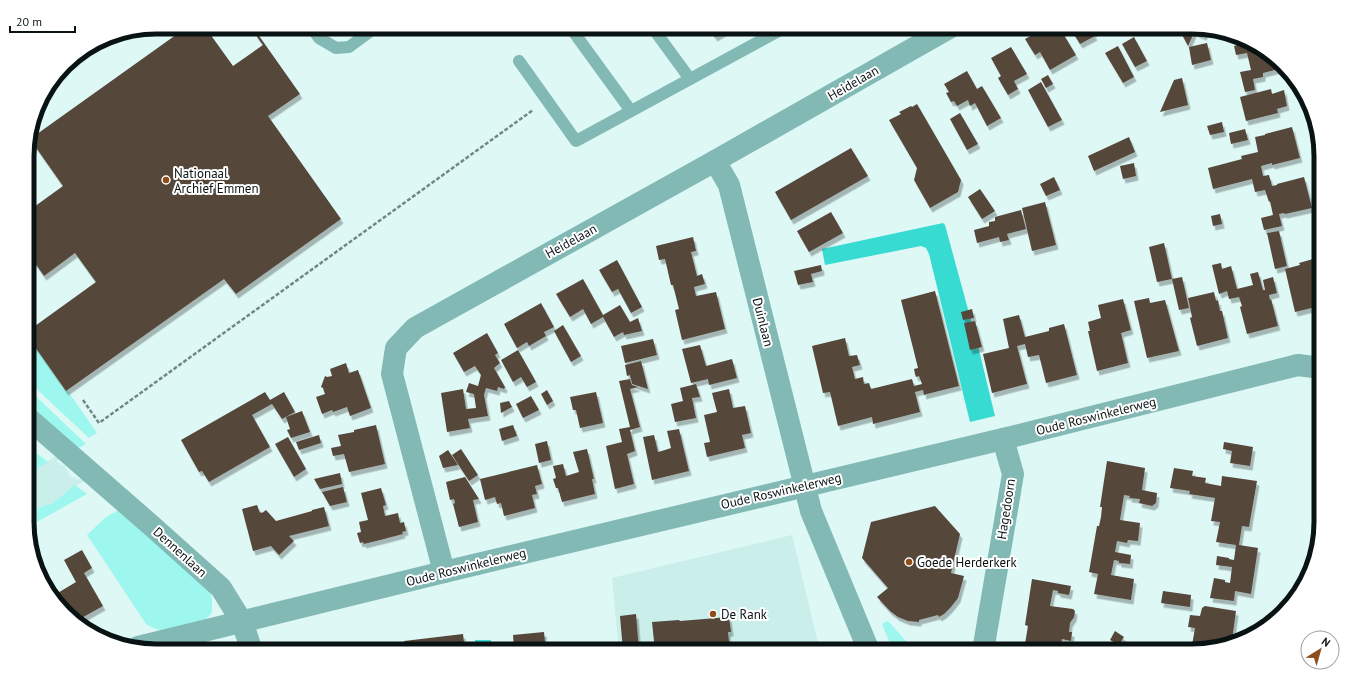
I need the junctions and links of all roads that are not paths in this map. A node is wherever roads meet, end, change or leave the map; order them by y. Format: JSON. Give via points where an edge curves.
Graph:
{"nodes":[{"id":1,"x":316,"y":34,"type":"edge"},
{"id":2,"x":367,"y":34,"type":"edge"},
{"id":3,"x":575,"y":34,"type":"edge"},
{"id":4,"x":657,"y":34,"type":"edge"},
{"id":5,"x":761,"y":34,"type":"edge"},
{"id":6,"x":939,"y":34,"type":"edge"},
{"id":7,"x":519,"y":61,"type":"dead end"},
{"id":8,"x":690,"y":79,"type":"junction"},
{"id":9,"x":631,"y":111,"type":"junction"},
{"id":10,"x":715,"y":161,"type":"junction"},
{"id":11,"x":1314,"y":367,"type":"edge"},
{"id":12,"x":34,"y":423,"type":"edge"},
{"id":13,"x":1003,"y":439,"type":"junction"},
{"id":14,"x":804,"y":485,"type":"junction"},
{"id":15,"x":444,"y":572,"type":"junction"},
{"id":16,"x":242,"y":622,"type":"junction"},
{"id":17,"x":152,"y":644,"type":"edge"},
{"id":18,"x":250,"y":644,"type":"edge"},
{"id":19,"x":866,"y":644,"type":"edge"},
{"id":20,"x":984,"y":644,"type":"edge"}],
"edges":[{"from":1,"to":2,"type":"lane","via":[[336,48],[349,47]]},
{"from":3,"to":9,"type":"lane"},
{"from":4,"to":8,"type":"lane"},
{"from":5,"to":8,"type":"lane"},
{"from":6,"to":10,"type":"street","name":"Heidelaan"},
{"from":7,"to":9,"type":"lane","via":[[576,141]]},
{"from":8,"to":9,"type":"lane"},
{"from":10,"to":14,"type":"street","name":"Duinlaan","via":[[729,185]]},
{"from":10,"to":15,"type":"street","name":"Heidelaan","via":[[415,328],[396,348],[392,374]]},
{"from":11,"to":13,"type":"street","name":"Oude Roswinkelerweg","via":[[1298,365]]},
{"from":12,"to":16,"type":"street","name":"Dennenlaan","via":[[221,588]]},
{"from":13,"to":14,"type":"street","name":"Oude Roswinkelerweg"},
{"from":13,"to":20,"type":"street","name":"Hagedoorn","via":[[1013,474]]},
{"from":14,"to":15,"type":"street","name":"Oude Roswinkelerweg"},
{"from":14,"to":19,"type":"street","via":[[811,511]]},
{"from":15,"to":16,"type":"street","name":"Oude Roswinkelerweg"},
{"from":16,"to":17,"type":"street","name":"Oude Roswinkelerweg"},
{"from":16,"to":18,"type":"street","name":"Dennenlaan"}]}
